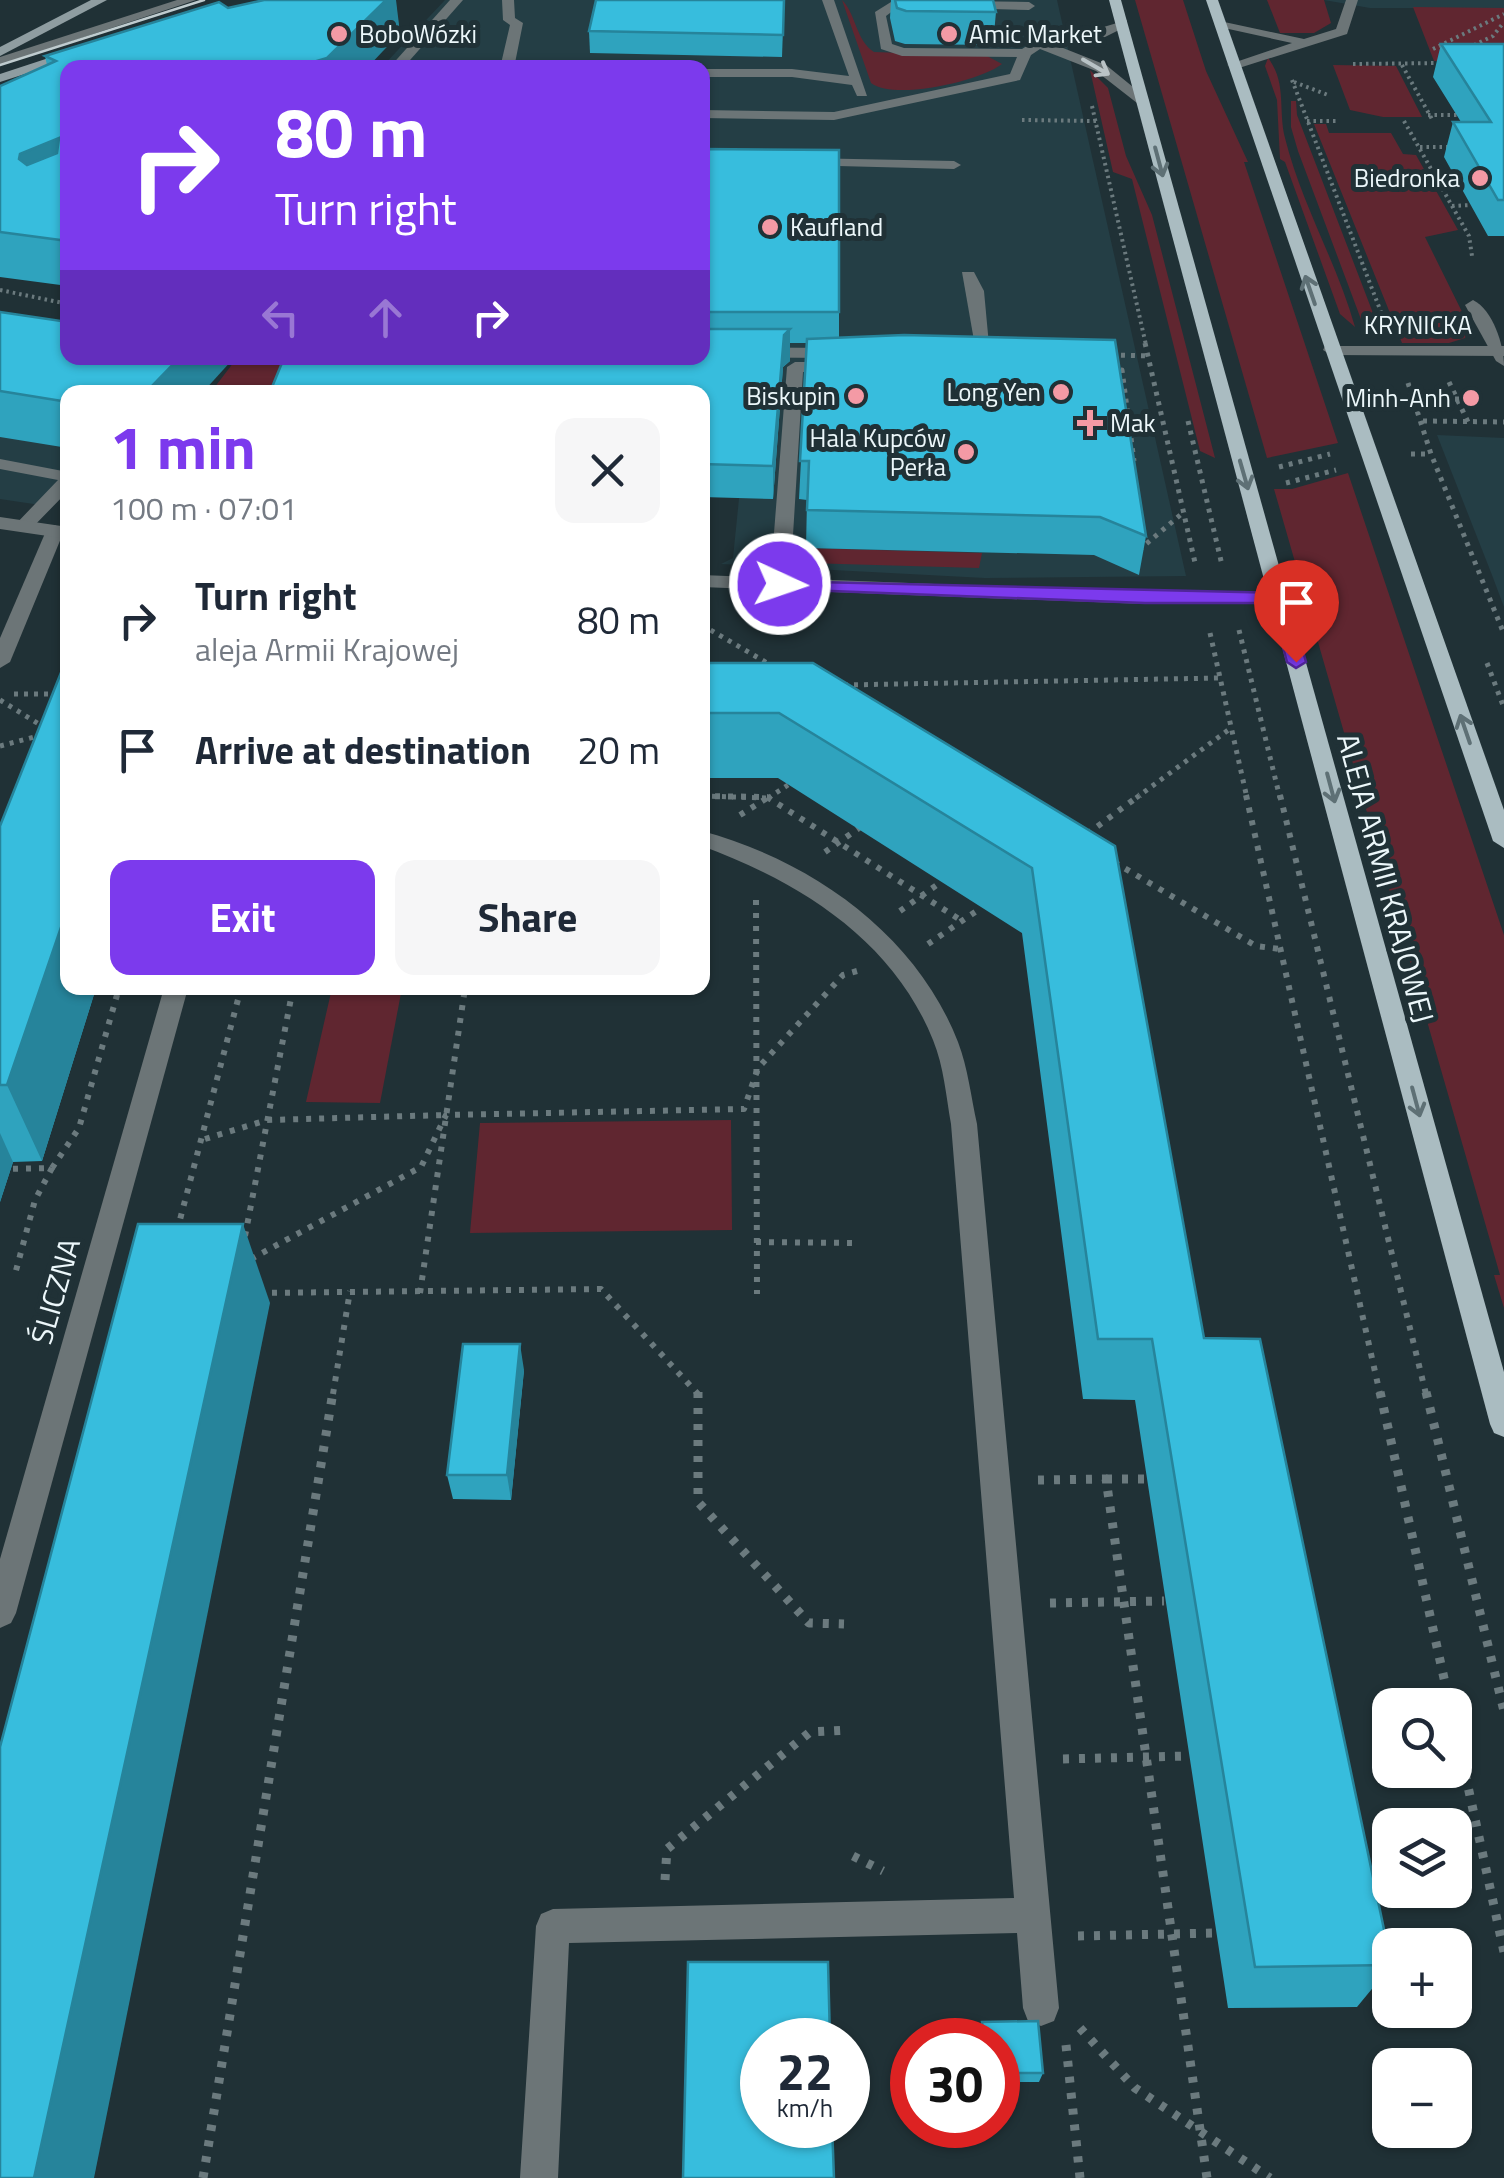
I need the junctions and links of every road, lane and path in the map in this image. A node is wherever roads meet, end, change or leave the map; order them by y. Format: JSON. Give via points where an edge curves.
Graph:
{"nodes":[{"id":1,"x":101,"y":0,"type":"edge"},
{"id":2,"x":190,"y":0,"type":"edge"},
{"id":3,"x":457,"y":0,"type":"edge"},
{"id":4,"x":508,"y":0,"type":"edge"},
{"id":5,"x":828,"y":0,"type":"edge"},
{"id":6,"x":1115,"y":0,"type":"edge"},
{"id":7,"x":1212,"y":0,"type":"edge"},
{"id":8,"x":1352,"y":0,"type":"edge"},
{"id":9,"x":890,"y":3,"type":"edge"},
{"id":10,"x":930,"y":3,"type":"edge"},
{"id":11,"x":955,"y":3,"type":"edge"},
{"id":12,"x":981,"y":3,"type":"edge"},
{"id":13,"x":1504,"y":14,"type":"edge"},
{"id":14,"x":1504,"y":22,"type":"edge"},
{"id":15,"x":1122,"y":23,"type":"junction"},
{"id":16,"x":1220,"y":23,"type":"junction"},
{"id":17,"x":1034,"y":29,"type":"edge"},
{"id":18,"x":1308,"y":42,"type":"junction"},
{"id":19,"x":97,"y":47,"type":"edge"},
{"id":20,"x":1433,"y":49,"type":"dead end"},
{"id":21,"x":1464,"y":50,"type":"edge"},
{"id":22,"x":0,"y":52,"type":"edge"},
{"id":23,"x":1450,"y":56,"type":"edge"},
{"id":24,"x":402,"y":60,"type":"edge"},
{"id":25,"x":509,"y":60,"type":"edge"},
{"id":26,"x":0,"y":62,"type":"edge"},
{"id":27,"x":1436,"y":63,"type":"junction"},
{"id":28,"x":1454,"y":63,"type":"edge"},
{"id":29,"x":1351,"y":64,"type":"dead end"},
{"id":30,"x":1234,"y":65,"type":"junction"},
{"id":31,"x":1401,"y":65,"type":"junction"},
{"id":32,"x":710,"y":73,"type":"edge"},
{"id":33,"x":0,"y":78,"type":"edge"},
{"id":34,"x":855,"y":81,"type":"junction"},
{"id":35,"x":1292,"y":82,"type":"dead end"},
{"id":36,"x":1328,"y":95,"type":"dead end"},
{"id":37,"x":1142,"y":100,"type":"junction"},
{"id":38,"x":872,"y":111,"type":"junction"},
{"id":39,"x":710,"y":114,"type":"edge"},
{"id":40,"x":1428,"y":115,"type":"junction"},
{"id":41,"x":1466,"y":115,"type":"edge"},
{"id":42,"x":1022,"y":120,"type":"dead end"},
{"id":43,"x":1096,"y":120,"type":"dead end"},
{"id":44,"x":1404,"y":120,"type":"dead end"},
{"id":45,"x":1307,"y":121,"type":"dead end"},
{"id":46,"x":1338,"y":121,"type":"dead end"},
{"id":47,"x":1433,"y":121,"type":"dead end"},
{"id":48,"x":1420,"y":147,"type":"junction"},
{"id":49,"x":1470,"y":147,"type":"edge"},
{"id":50,"x":795,"y":162,"type":"edge"},
{"id":51,"x":954,"y":164,"type":"dead end"},
{"id":52,"x":1107,"y":172,"type":"dead end"},
{"id":53,"x":1471,"y":205,"type":"dead end"},
{"id":54,"x":1452,"y":206,"type":"junction"},
{"id":55,"x":1472,"y":256,"type":"dead end"},
{"id":56,"x":968,"y":275,"type":"dead end"},
{"id":57,"x":0,"y":290,"type":"edge"},
{"id":58,"x":40,"y":298,"type":"junction"},
{"id":59,"x":60,"y":302,"type":"edge"},
{"id":60,"x":1473,"y":306,"type":"dead end"},
{"id":61,"x":28,"y":307,"type":"dead end"},
{"id":62,"x":1331,"y":350,"type":"junction"},
{"id":63,"x":710,"y":352,"type":"edge"},
{"id":64,"x":974,"y":352,"type":"edge"},
{"id":65,"x":1502,"y":354,"type":"edge"},
{"id":66,"x":1094,"y":355,"type":"edge"},
{"id":67,"x":1150,"y":356,"type":"junction"},
{"id":68,"x":1105,"y":370,"type":"edge"},
{"id":69,"x":1447,"y":377,"type":"dead end"},
{"id":70,"x":1414,"y":399,"type":"dead end"},
{"id":71,"x":1460,"y":399,"type":"junction"},
{"id":72,"x":1423,"y":421,"type":"dead end"},
{"id":73,"x":1468,"y":422,"type":"junction"},
{"id":74,"x":1504,"y":422,"type":"edge"},
{"id":75,"x":1346,"y":453,"type":"dead end"},
{"id":76,"x":1411,"y":454,"type":"dead end"},
{"id":77,"x":1431,"y":454,"type":"dead end"},
{"id":78,"x":0,"y":464,"type":"edge"},
{"id":79,"x":1274,"y":467,"type":"dead end"},
{"id":80,"x":1135,"y":468,"type":"edge"},
{"id":81,"x":1340,"y":468,"type":"dead end"},
{"id":82,"x":60,"y":476,"type":"edge"},
{"id":83,"x":1268,"y":484,"type":"dead end"},
{"id":84,"x":58,"y":498,"type":"edge"},
{"id":85,"x":0,"y":523,"type":"edge"},
{"id":86,"x":22,"y":526,"type":"junction"},
{"id":87,"x":1143,"y":527,"type":"edge"},
{"id":88,"x":60,"y":532,"type":"edge"},
{"id":89,"x":60,"y":534,"type":"edge"},
{"id":90,"x":1146,"y":547,"type":"edge"},
{"id":91,"x":710,"y":581,"type":"edge"},
{"id":92,"x":1199,"y":582,"type":"dead end"},
{"id":93,"x":780,"y":584,"type":"junction"},
{"id":94,"x":1279,"y":598,"type":"junction"},
{"id":95,"x":1208,"y":624,"type":"dead end"},
{"id":96,"x":1238,"y":626,"type":"dead end"},
{"id":97,"x":710,"y":630,"type":"edge"},
{"id":98,"x":0,"y":662,"type":"edge"},
{"id":99,"x":775,"y":668,"type":"edge"},
{"id":100,"x":1218,"y":678,"type":"junction"},
{"id":101,"x":825,"y":686,"type":"edge"},
{"id":102,"x":60,"y":694,"type":"edge"},
{"id":103,"x":0,"y":697,"type":"edge"},
{"id":104,"x":1231,"y":728,"type":"junction"},
{"id":105,"x":0,"y":746,"type":"edge"},
{"id":106,"x":788,"y":784,"type":"dead end"},
{"id":107,"x":710,"y":796,"type":"edge"},
{"id":108,"x":767,"y":797,"type":"junction"},
{"id":109,"x":739,"y":816,"type":"dead end"},
{"id":110,"x":858,"y":828,"type":"dead end"},
{"id":111,"x":1502,"y":828,"type":"edge"},
{"id":112,"x":710,"y":841,"type":"edge"},
{"id":113,"x":841,"y":841,"type":"junction"},
{"id":114,"x":1077,"y":841,"type":"edge"},
{"id":115,"x":820,"y":855,"type":"dead end"},
{"id":116,"x":1110,"y":860,"type":"edge"},
{"id":117,"x":764,"y":862,"type":"junction"},
{"id":118,"x":941,"y":882,"type":"dead end"},
{"id":119,"x":923,"y":896,"type":"junction"},
{"id":120,"x":981,"y":908,"type":"dead end"},
{"id":121,"x":962,"y":921,"type":"junction"},
{"id":122,"x":870,"y":932,"type":"junction"},
{"id":123,"x":1280,"y":950,"type":"junction"},
{"id":124,"x":900,"y":961,"type":"junction"},
{"id":125,"x":117,"y":995,"type":"edge"},
{"id":126,"x":174,"y":995,"type":"edge"},
{"id":127,"x":240,"y":995,"type":"edge"},
{"id":128,"x":292,"y":995,"type":"edge"},
{"id":129,"x":465,"y":995,"type":"edge"},
{"id":130,"x":758,"y":1068,"type":"junction"},
{"id":131,"x":446,"y":1115,"type":"junction"},
{"id":132,"x":267,"y":1120,"type":"junction"},
{"id":133,"x":204,"y":1140,"type":"junction"},
{"id":134,"x":52,"y":1168,"type":"junction"},
{"id":135,"x":0,"y":1169,"type":"edge"},
{"id":136,"x":756,"y":1242,"type":"junction"},
{"id":137,"x":858,"y":1243,"type":"dead end"},
{"id":138,"x":174,"y":1244,"type":"edge"},
{"id":139,"x":14,"y":1278,"type":"dead end"},
{"id":140,"x":350,"y":1291,"type":"junction"},
{"id":141,"x":254,"y":1293,"type":"dead end"},
{"id":142,"x":420,"y":1293,"type":"junction"},
{"id":143,"x":757,"y":1294,"type":"dead end"},
{"id":144,"x":1504,"y":1424,"type":"edge"},
{"id":145,"x":996,"y":1480,"type":"junction"},
{"id":146,"x":1106,"y":1480,"type":"junction"},
{"id":147,"x":1147,"y":1480,"type":"dead end"},
{"id":148,"x":1125,"y":1601,"type":"junction"},
{"id":149,"x":1164,"y":1601,"type":"dead end"},
{"id":150,"x":1008,"y":1604,"type":"junction"},
{"id":151,"x":0,"y":1612,"type":"edge"},
{"id":152,"x":844,"y":1624,"type":"dead end"},
{"id":153,"x":1446,"y":1688,"type":"edge"},
{"id":154,"x":1504,"y":1711,"type":"edge"},
{"id":155,"x":848,"y":1730,"type":"dead end"},
{"id":156,"x":1149,"y":1756,"type":"junction"},
{"id":157,"x":1190,"y":1756,"type":"dead end"},
{"id":158,"x":1022,"y":1760,"type":"junction"},
{"id":159,"x":1468,"y":1788,"type":"edge"},
{"id":160,"x":663,"y":1926,"type":"junction"},
{"id":161,"x":1035,"y":1926,"type":"junction"},
{"id":162,"x":1172,"y":1934,"type":"junction"},
{"id":163,"x":1217,"y":1934,"type":"dead end"},
{"id":164,"x":1504,"y":1952,"type":"edge"},
{"id":165,"x":1040,"y":2008,"type":"dead end"},
{"id":166,"x":1073,"y":2024,"type":"dead end"},
{"id":167,"x":1066,"y":2039,"type":"dead end"},
{"id":168,"x":1201,"y":2128,"type":"junction"},
{"id":169,"x":203,"y":2178,"type":"edge"},
{"id":170,"x":539,"y":2178,"type":"edge"},
{"id":171,"x":1080,"y":2178,"type":"edge"},
{"id":172,"x":1207,"y":2178,"type":"edge"},
{"id":173,"x":1270,"y":2178,"type":"edge"}],
"edges":[{"from":1,"to":22,"type":"street"},
{"from":2,"to":26,"type":"street"},
{"from":3,"to":24,"type":"street"},
{"from":4,"to":25,"type":"street","via":[[509,20],[517,23]]},
{"from":5,"to":34,"type":"street"},
{"from":6,"to":15,"type":"main road","name":"ALEJA ARMII KRAJOWEJ"},
{"from":7,"to":16,"type":"main road"},
{"from":8,"to":18,"type":"street","via":[[1342,30]]},
{"from":9,"to":10,"type":"street"},
{"from":9,"to":17,"type":"street","via":[[879,15],[886,46],[902,52]]},
{"from":10,"to":11,"type":"street"},
{"from":11,"to":12,"type":"street"},
{"from":12,"to":17,"type":"street"},
{"from":13,"to":20,"type":"path"},
{"from":14,"to":21,"type":"path","via":[[1493,36]]},
{"from":15,"to":17,"type":"street","via":[[1098,35]]},
{"from":15,"to":37,"type":"main road","name":"ALEJA ARMII KRAJOWEJ"},
{"from":16,"to":18,"type":"street"},
{"from":16,"to":30,"type":"main road"},
{"from":17,"to":37,"type":"street","one_way":true},
{"from":17,"to":38,"type":"street","via":[[1015,77]]},
{"from":18,"to":30,"type":"street"},
{"from":19,"to":33,"type":"street"},
{"from":23,"to":27,"type":"path"},
{"from":27,"to":28,"type":"path"},
{"from":27,"to":31,"type":"path"},
{"from":29,"to":31,"type":"path"},
{"from":62,"to":30,"type":"main road","one_way":true},
{"from":31,"to":40,"type":"path"},
{"from":32,"to":34,"type":"street"},
{"from":34,"to":38,"type":"street"},
{"from":35,"to":36,"type":"path"},
{"from":37,"to":94,"type":"main road","name":"ALEJA ARMII KRAJOWEJ","one_way":true},
{"from":38,"to":39,"type":"street"},
{"from":40,"to":41,"type":"path"},
{"from":40,"to":47,"type":"path"},
{"from":42,"to":43,"type":"path"},
{"from":44,"to":48,"type":"path"},
{"from":45,"to":46,"type":"path"},
{"from":48,"to":49,"type":"path"},
{"from":48,"to":54,"type":"path"},
{"from":50,"to":51,"type":"street"},
{"from":52,"to":67,"type":"path"},
{"from":53,"to":54,"type":"path"},
{"from":54,"to":55,"type":"path"},
{"from":56,"to":64,"type":"street","via":[[978,305]]},
{"from":57,"to":58,"type":"path"},
{"from":58,"to":59,"type":"path"},
{"from":58,"to":61,"type":"path"},
{"from":60,"to":65,"type":"street"},
{"from":62,"to":65,"type":"street","name":"KRYNICKA"},
{"from":111,"to":62,"type":"main road","one_way":true},
{"from":63,"to":93,"type":"street","via":[[857,360],[795,366]]},
{"from":66,"to":67,"type":"path"},
{"from":67,"to":92,"type":"path"},
{"from":68,"to":80,"type":"path","via":[[1122,370]]},
{"from":69,"to":71,"type":"path"},
{"from":70,"to":71,"type":"path"},
{"from":71,"to":73,"type":"path"},
{"from":72,"to":73,"type":"path"},
{"from":73,"to":74,"type":"path"},
{"from":75,"to":79,"type":"path"},
{"from":76,"to":77,"type":"path"},
{"from":78,"to":82,"type":"street"},
{"from":81,"to":83,"type":"path"},
{"from":84,"to":86,"type":"street"},
{"from":85,"to":86,"type":"street"},
{"from":86,"to":88,"type":"street"},
{"from":87,"to":90,"type":"path"},
{"from":89,"to":98,"type":"street"},
{"from":91,"to":93,"type":"street"},
{"from":93,"to":94,"type":"street"},
{"from":94,"to":144,"type":"main road","name":"ALEJA ARMII KRAJOWEJ","one_way":true},
{"from":95,"to":100,"type":"path"},
{"from":96,"to":154,"type":"path"},
{"from":97,"to":99,"type":"path"},
{"from":100,"to":101,"type":"path"},
{"from":100,"to":104,"type":"path"},
{"from":102,"to":103,"type":"path"},
{"from":103,"to":105,"type":"path","via":[[52,732]]},
{"from":104,"to":114,"type":"path"},
{"from":104,"to":123,"type":"path"},
{"from":106,"to":108,"type":"path"},
{"from":107,"to":108,"type":"path"},
{"from":108,"to":109,"type":"path"},
{"from":108,"to":113,"type":"path"},
{"from":110,"to":113,"type":"path"},
{"from":112,"to":117,"type":"street"},
{"from":113,"to":115,"type":"path"},
{"from":113,"to":119,"type":"path"},
{"from":116,"to":123,"type":"path","via":[[1256,946]]},
{"from":117,"to":122,"type":"street"},
{"from":117,"to":130,"type":"path","via":[[756,875]]},
{"from":118,"to":119,"type":"path"},
{"from":119,"to":121,"type":"path"},
{"from":119,"to":122,"type":"path"},
{"from":120,"to":121,"type":"path"},
{"from":121,"to":124,"type":"path"},
{"from":122,"to":124,"type":"street"},
{"from":123,"to":153,"type":"path"},
{"from":124,"to":130,"type":"path","via":[[844,975]]},
{"from":124,"to":145,"type":"street","via":[[946,1042],[964,1124]]},
{"from":125,"to":134,"type":"path","via":[[80,1128]]},
{"from":126,"to":151,"type":"street","name":"ŚLICZNA"},
{"from":127,"to":133,"type":"path"},
{"from":128,"to":132,"type":"path"},
{"from":129,"to":131,"type":"path"},
{"from":130,"to":131,"type":"path","via":[[744,1109]]},
{"from":130,"to":136,"type":"path"},
{"from":131,"to":132,"type":"path"},
{"from":131,"to":132,"type":"path","via":[[421,1167],[240,1267]]},
{"from":131,"to":142,"type":"path"},
{"from":132,"to":133,"type":"path"},
{"from":133,"to":138,"type":"path"},
{"from":134,"to":135,"type":"path"},
{"from":134,"to":139,"type":"path","via":[[35,1200]]},
{"from":136,"to":137,"type":"path"},
{"from":136,"to":143,"type":"path"},
{"from":140,"to":141,"type":"path"},
{"from":140,"to":142,"type":"path"},
{"from":140,"to":169,"type":"path"},
{"from":142,"to":152,"type":"path","via":[[601,1289],[698,1390],[698,1502],[809,1623]]},
{"from":145,"to":146,"type":"path"},
{"from":145,"to":150,"type":"street"},
{"from":146,"to":147,"type":"path"},
{"from":146,"to":148,"type":"path"},
{"from":148,"to":149,"type":"path"},
{"from":148,"to":150,"type":"path"},
{"from":148,"to":156,"type":"path"},
{"from":150,"to":158,"type":"street"},
{"from":155,"to":160,"type":"path","via":[[810,1732],[667,1849]]},
{"from":156,"to":157,"type":"path"},
{"from":156,"to":158,"type":"path"},
{"from":156,"to":162,"type":"path"},
{"from":158,"to":161,"type":"street"},
{"from":159,"to":164,"type":"path"},
{"from":160,"to":161,"type":"street"},
{"from":160,"to":170,"type":"street","via":[[553,1926]]},
{"from":161,"to":162,"type":"path"},
{"from":161,"to":165,"type":"street"},
{"from":162,"to":163,"type":"path"},
{"from":162,"to":168,"type":"path"},
{"from":166,"to":168,"type":"path","via":[[1135,2088]]},
{"from":167,"to":171,"type":"path"},
{"from":168,"to":172,"type":"path"},
{"from":168,"to":173,"type":"path"}]}
